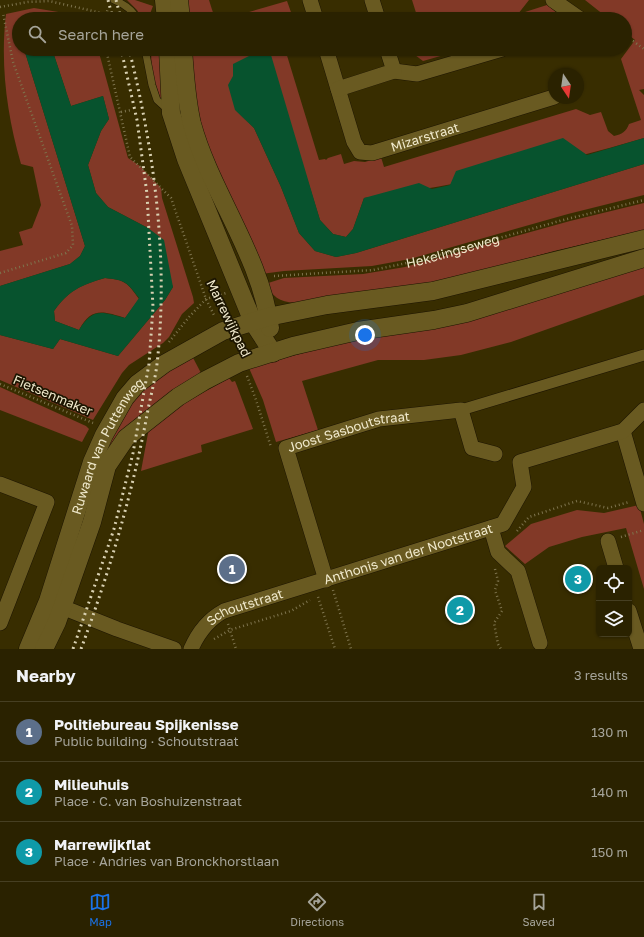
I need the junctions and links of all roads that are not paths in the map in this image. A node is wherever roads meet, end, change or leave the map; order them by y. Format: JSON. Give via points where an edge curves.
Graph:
{"nodes":[{"id":1,"x":114,"y":0,"type":"edge"},
{"id":2,"x":310,"y":0,"type":"edge"},
{"id":3,"x":372,"y":0,"type":"edge"},
{"id":4,"x":553,"y":0,"type":"edge"},
{"id":5,"x":134,"y":12,"type":"edge"},
{"id":6,"x":314,"y":12,"type":"edge"},
{"id":7,"x":376,"y":12,"type":"edge"},
{"id":8,"x":570,"y":12,"type":"edge"},
{"id":9,"x":146,"y":56,"type":"edge"},
{"id":10,"x":168,"y":56,"type":"edge"},
{"id":11,"x":183,"y":56,"type":"edge"},
{"id":12,"x":328,"y":56,"type":"edge"},
{"id":13,"x":389,"y":56,"type":"edge"},
{"id":14,"x":478,"y":56,"type":"edge"},
{"id":15,"x":394,"y":71,"type":"junction"},
{"id":16,"x":338,"y":89,"type":"junction"},
{"id":17,"x":548,"y":100,"type":"edge"},
{"id":18,"x":171,"y":113,"type":"junction"},
{"id":19,"x":644,"y":238,"type":"edge"},
{"id":20,"x":644,"y":258,"type":"edge"},
{"id":21,"x":261,"y":320,"type":"junction"},
{"id":22,"x":273,"y":353,"type":"junction"},
{"id":23,"x":644,"y":355,"type":"edge"},
{"id":24,"x":461,"y":410,"type":"junction"},
{"id":25,"x":644,"y":410,"type":"edge"},
{"id":26,"x":623,"y":431,"type":"junction"},
{"id":27,"x":520,"y":462,"type":"junction"},
{"id":28,"x":0,"y":484,"type":"edge"},
{"id":29,"x":643,"y":501,"type":"edge"},
{"id":30,"x":496,"y":530,"type":"junction"},
{"id":31,"x":608,"y":542,"type":"road end"},
{"id":32,"x":615,"y":565,"type":"edge"},
{"id":33,"x":322,"y":587,"type":"junction"},
{"id":34,"x":55,"y":604,"type":"junction"},
{"id":35,"x":632,"y":620,"type":"edge"},
{"id":36,"x":0,"y":623,"type":"edge"},
{"id":37,"x":540,"y":643,"type":"dead end"},
{"id":38,"x":28,"y":649,"type":"edge"},
{"id":39,"x":44,"y":649,"type":"edge"},
{"id":40,"x":174,"y":649,"type":"edge"},
{"id":41,"x":191,"y":649,"type":"edge"},
{"id":42,"x":641,"y":649,"type":"edge"}],
"edges":[{"from":1,"to":5,"type":"lane"},
{"from":2,"to":6,"type":"street"},
{"from":3,"to":7,"type":"street"},
{"from":4,"to":8,"type":"street"},
{"from":9,"to":18,"type":"lane","via":[[157,100]]},
{"from":10,"to":18,"type":"street"},
{"from":11,"to":21,"type":"street","via":[[186,96],[192,125],[258,282]]},
{"from":12,"to":16,"type":"street","name":"Mizarstraat"},
{"from":13,"to":15,"type":"street"},
{"from":14,"to":15,"type":"street","via":[[417,74]]},
{"from":15,"to":16,"type":"street"},
{"from":16,"to":17,"type":"street","name":"Mizarstraat","via":[[354,142],[360,152],[372,152]]},
{"from":18,"to":21,"type":"street","via":[[200,197]]},
{"from":19,"to":21,"type":"street","via":[[433,291],[327,305]]},
{"from":20,"to":22,"type":"street","via":[[468,312],[434,320],[358,331]]},
{"from":21,"to":22,"type":"street"},
{"from":21,"to":34,"type":"street","name":"Ruwaard van Puttenweg","via":[[223,331],[164,364],[137,384],[125,398],[92,462]]},
{"from":22,"to":34,"type":"street","name":"Ruwaard van Puttenweg","via":[[239,363],[178,398],[126,438],[107,466],[92,522]]},
{"from":23,"to":24,"type":"street"},
{"from":24,"to":27,"type":"street","via":[[472,448]]},
{"from":24,"to":33,"type":"street","name":"Joost Sasboutstraat","via":[[379,419],[286,448]]},
{"from":25,"to":26,"type":"street"},
{"from":26,"to":27,"type":"street"},
{"from":26,"to":29,"type":"street"},
{"from":27,"to":30,"type":"street","via":[[524,487]]},
{"from":28,"to":36,"type":"street","via":[[47,502]]},
{"from":30,"to":33,"type":"street","name":"Anthonis van der Nootstraat"},
{"from":30,"to":37,"type":"street","via":[[498,552],[518,571]]},
{"from":31,"to":32,"type":"street"},
{"from":33,"to":41,"type":"street","name":"Schoutstraat","via":[[224,611],[214,616],[196,638]]},
{"from":34,"to":38,"type":"street","name":"Ruwaard van Puttenweg"},
{"from":34,"to":39,"type":"street","name":"Ruwaard van Puttenweg"},
{"from":34,"to":40,"type":"street"},
{"from":35,"to":42,"type":"street"}]}
